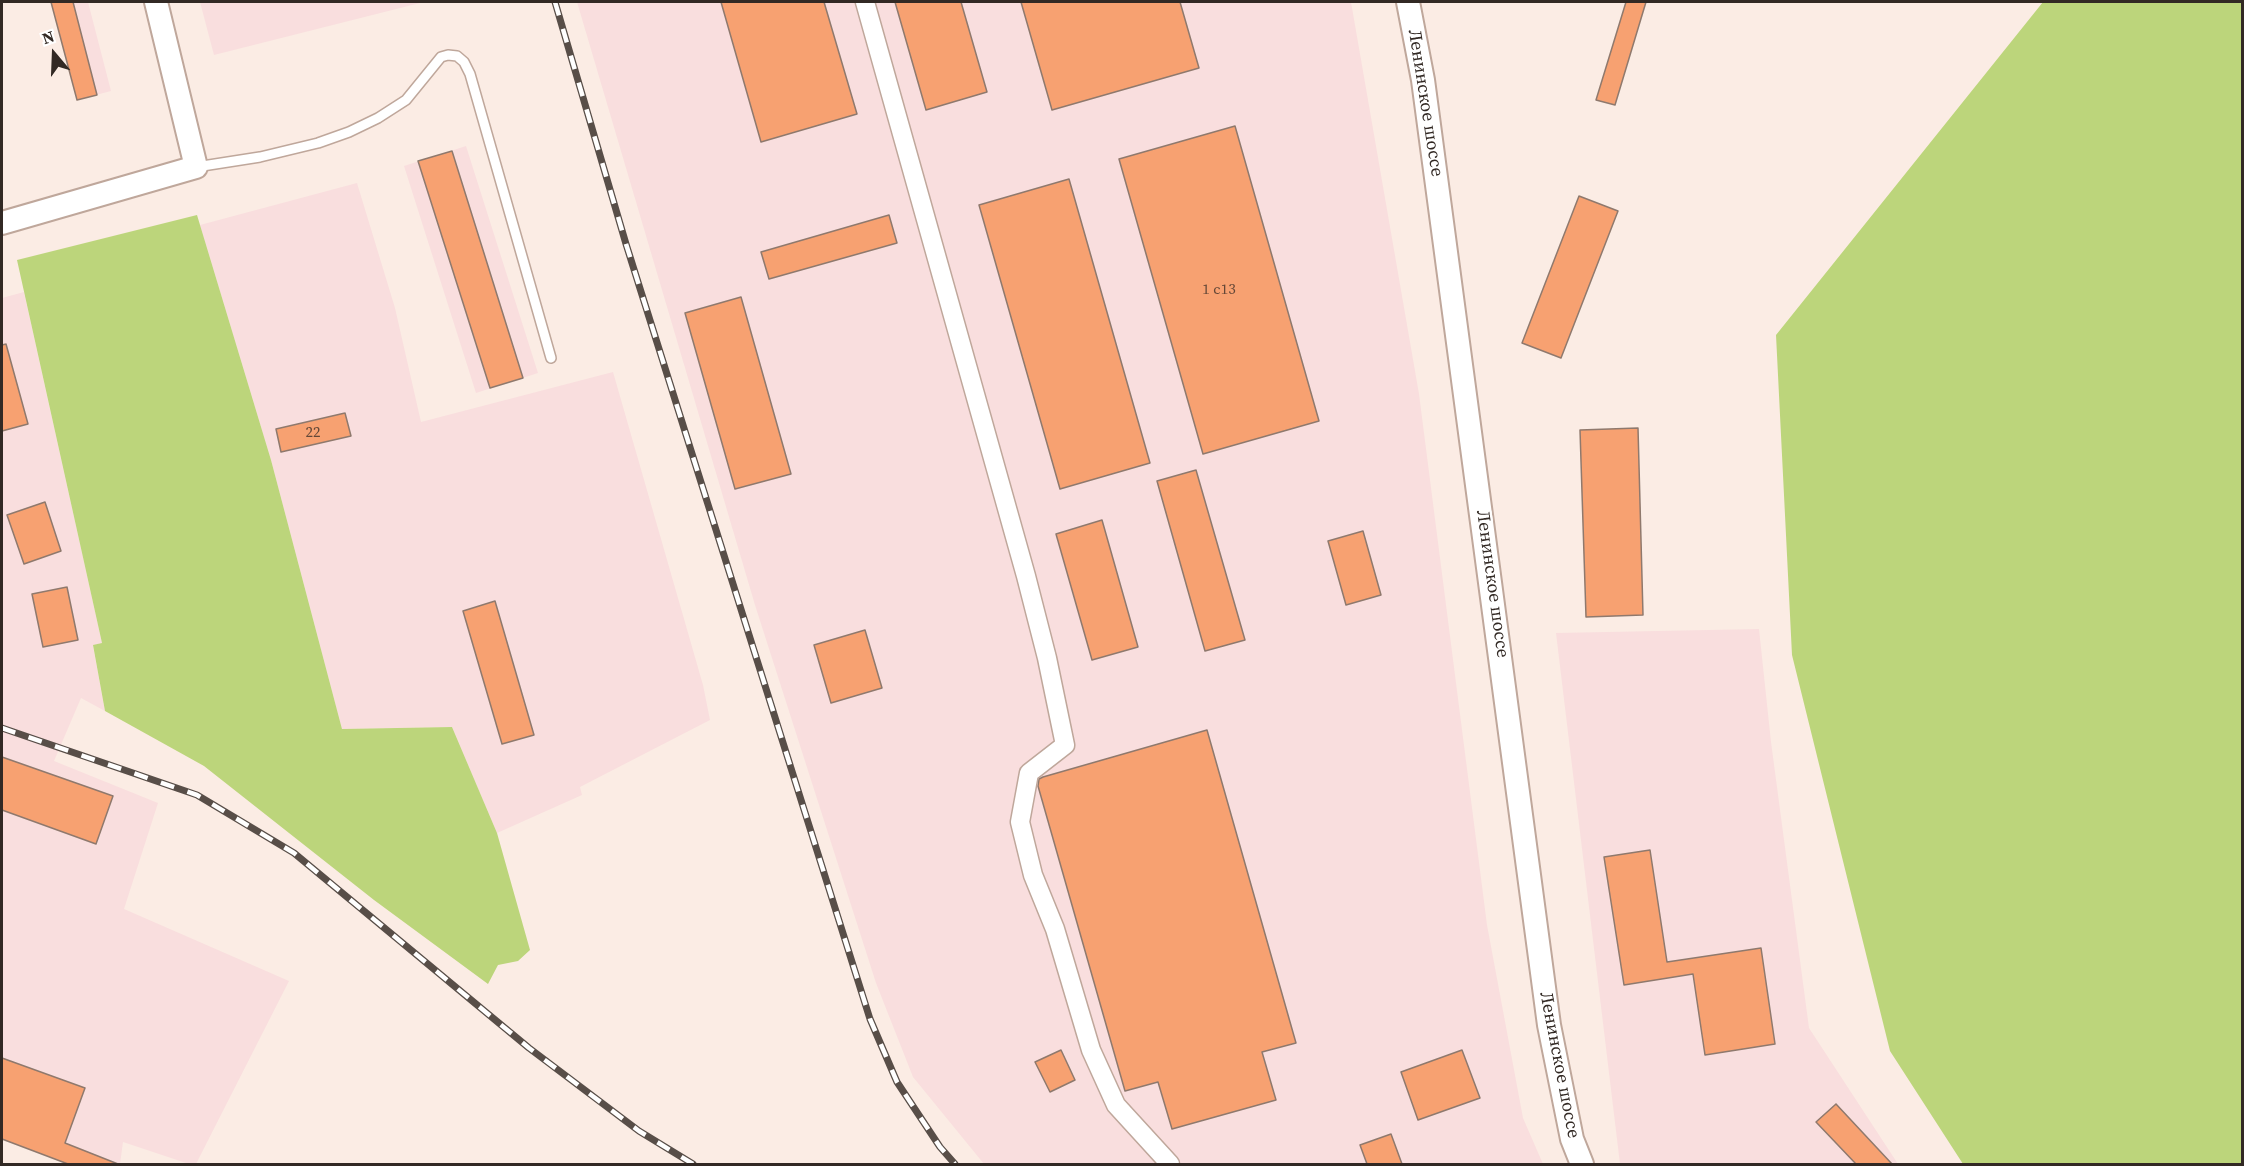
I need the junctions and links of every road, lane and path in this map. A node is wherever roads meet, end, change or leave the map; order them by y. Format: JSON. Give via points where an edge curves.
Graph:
{"nodes":[{"id":1,"x":156,"y":2,"type":"edge"},
{"id":2,"x":865,"y":2,"type":"edge"},
{"id":3,"x":1408,"y":2,"type":"edge"},
{"id":4,"x":196,"y":167,"type":"junction"},
{"id":5,"x":2,"y":223,"type":"edge"},
{"id":6,"x":552,"y":358,"type":"dead end"},
{"id":7,"x":1170,"y":1164,"type":"edge"},
{"id":8,"x":1582,"y":1164,"type":"edge"}],
"edges":[{"from":1,"to":4,"type":"street"},
{"from":2,"to":7,"type":"street","via":[[1026,576],[1065,745],[1029,773],[1020,822],[1033,875],[1055,929],[1091,1050],[1116,1105]]},
{"from":3,"to":8,"type":"street","name":"Ленинское шоссе","via":[[1423,80],[1549,1025],[1572,1139]]},
{"from":4,"to":5,"type":"street"},
{"from":4,"to":6,"type":"lane","via":[[260,157],[349,132],[406,100],[441,57],[457,56],[470,74]]}]}
